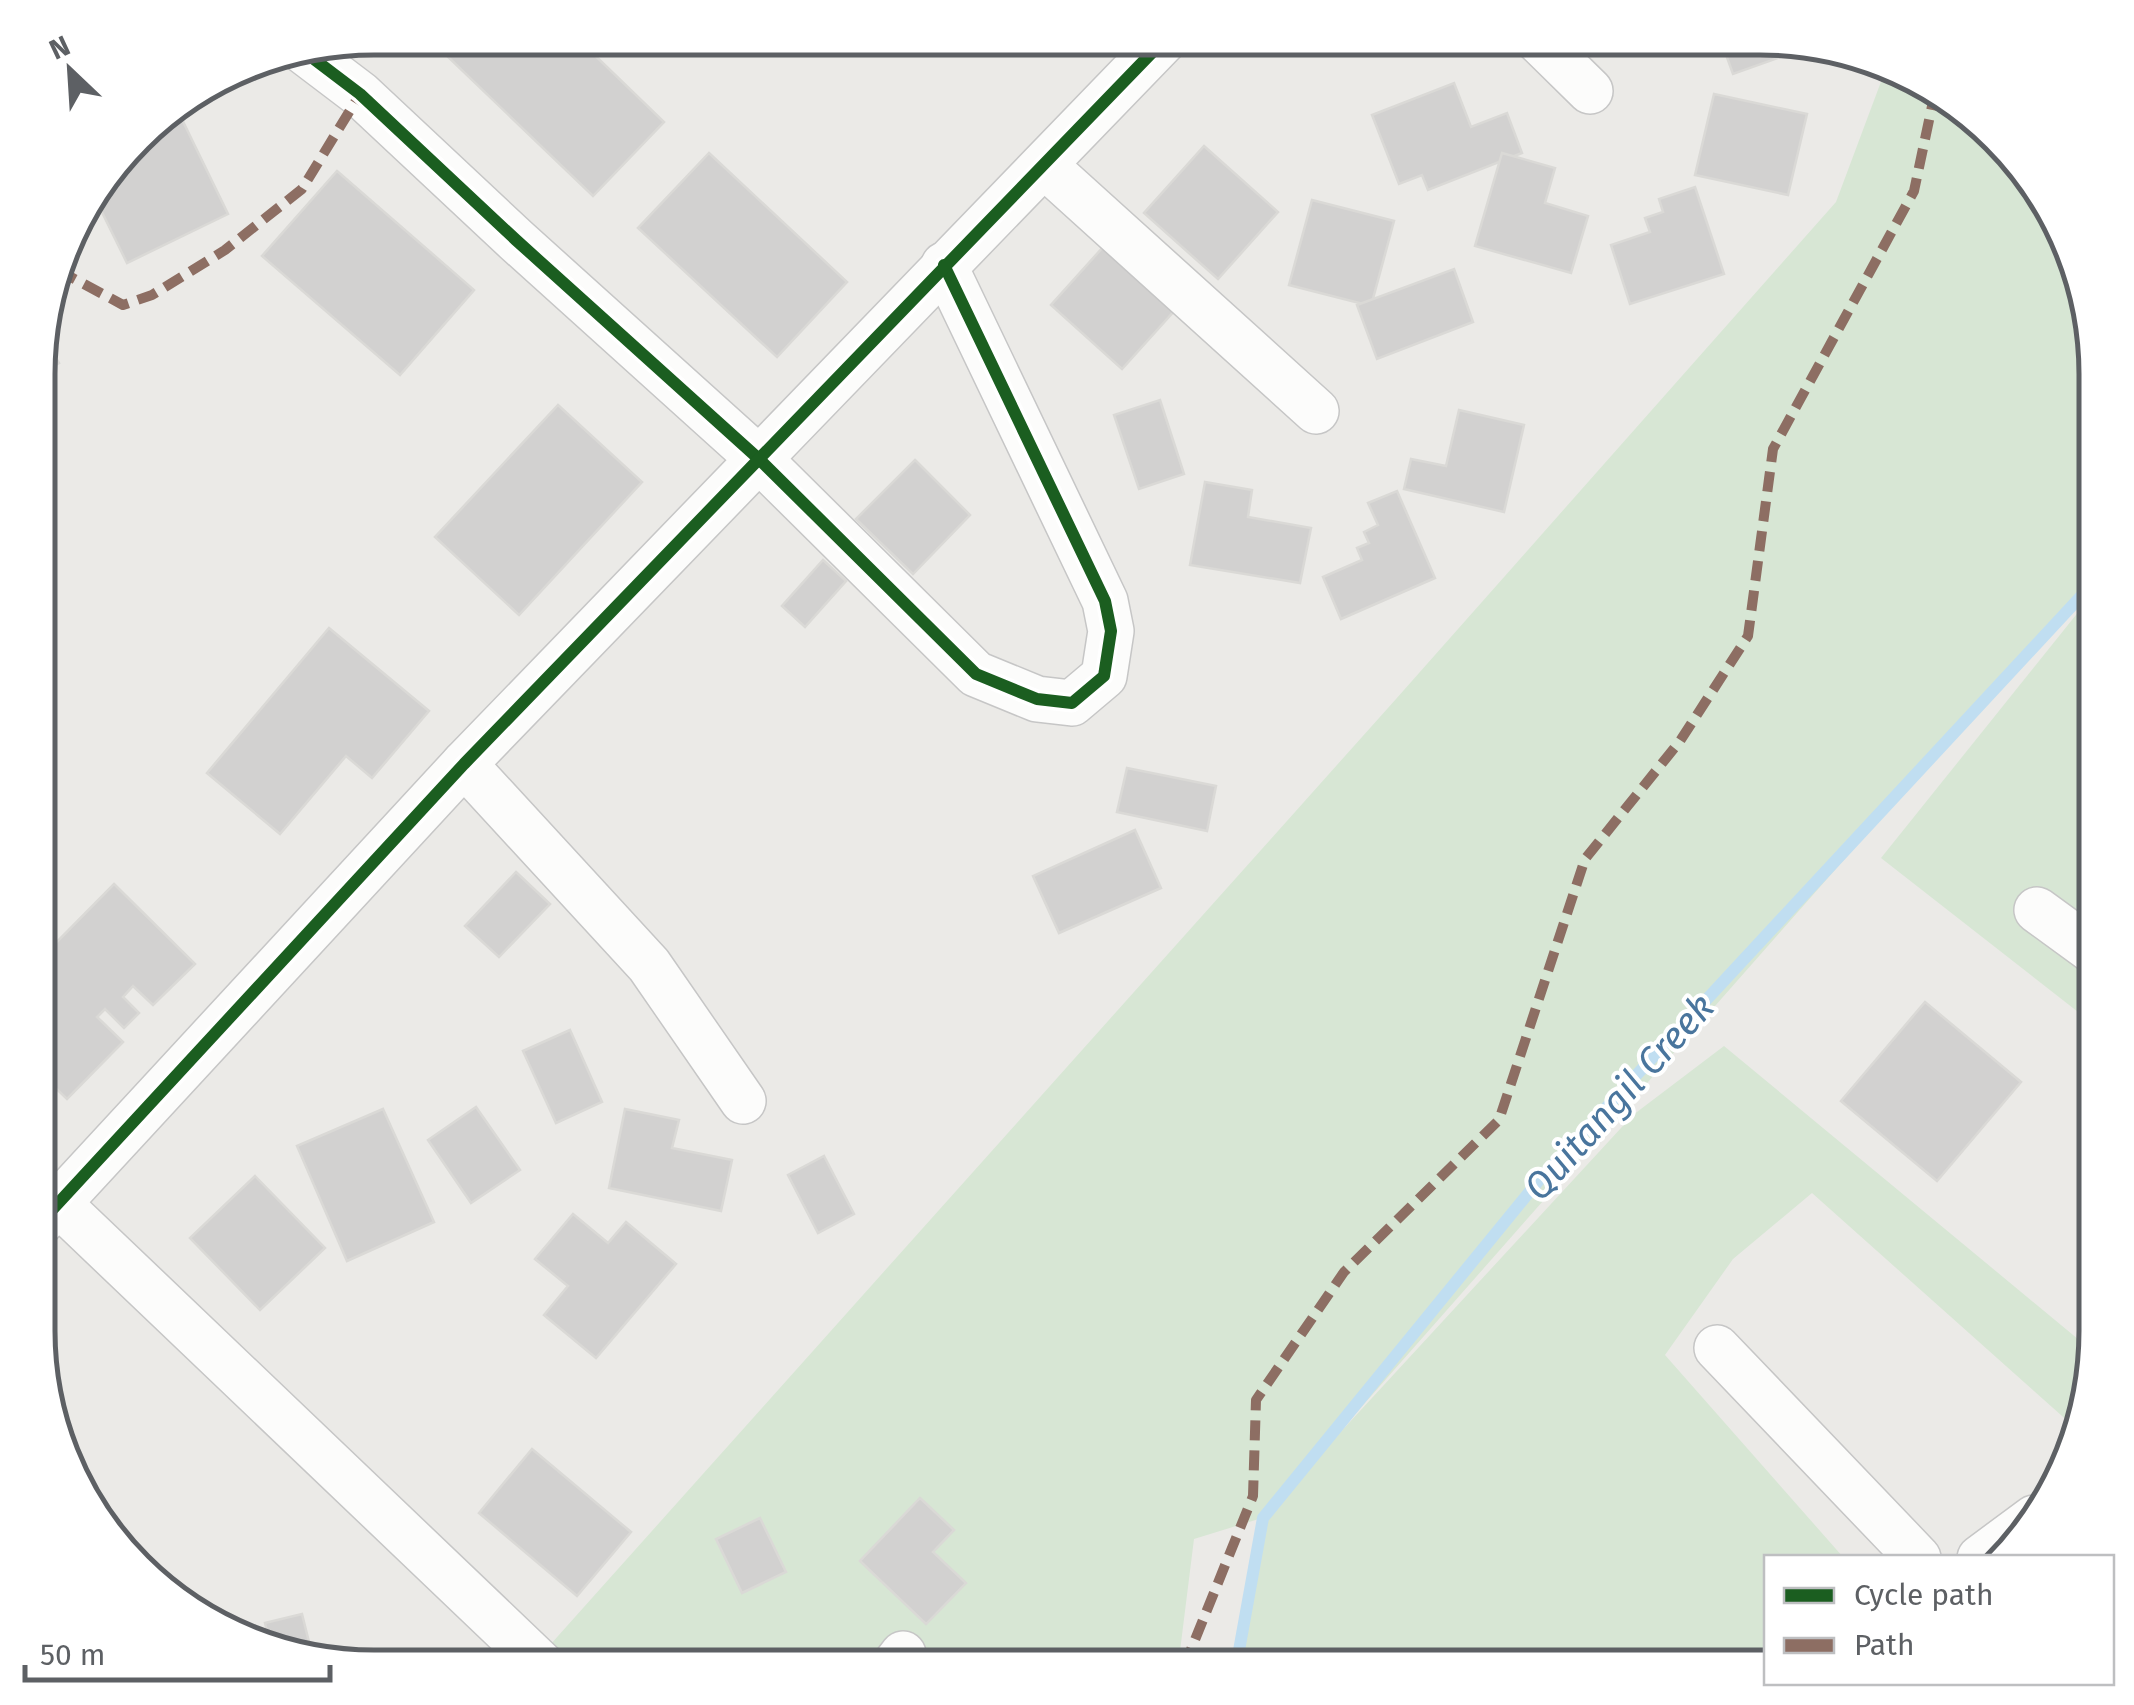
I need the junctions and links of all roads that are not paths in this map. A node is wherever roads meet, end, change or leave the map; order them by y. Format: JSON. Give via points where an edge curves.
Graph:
{"nodes":[{"id":1,"x":1149,"y":56,"type":"edge"},
{"id":2,"x":1554,"y":56,"type":"edge"},
{"id":3,"x":317,"y":61,"type":"edge"},
{"id":4,"x":1590,"y":91,"type":"dead end"},
{"id":5,"x":1044,"y":165,"type":"junction"},
{"id":6,"x":944,"y":265,"type":"junction"},
{"id":7,"x":1316,"y":412,"type":"dead end"},
{"id":8,"x":760,"y":460,"type":"junction"},
{"id":9,"x":464,"y":764,"type":"junction"},
{"id":10,"x":2036,"y":910,"type":"dead end"},
{"id":11,"x":2078,"y":940,"type":"edge"},
{"id":12,"x":743,"y":1102,"type":"dead end"},
{"id":13,"x":56,"y":1193,"type":"edge"},
{"id":14,"x":56,"y":1214,"type":"edge"},
{"id":15,"x":1717,"y":1348,"type":"dead end"},
{"id":16,"x":1915,"y":1555,"type":"edge"},
{"id":17,"x":525,"y":1649,"type":"edge"}],
"edges":[{"from":1,"to":5,"type":"street"},
{"from":2,"to":4,"type":"street"},
{"from":3,"to":8,"type":"street"},
{"from":5,"to":6,"type":"street"},
{"from":5,"to":7,"type":"street"},
{"from":6,"to":8,"type":"street"},
{"from":6,"to":8,"type":"street","via":[[1104,601],[1112,631],[1104,676],[1072,703],[1037,700],[976,674]]},
{"from":8,"to":9,"type":"street"},
{"from":9,"to":12,"type":"street","via":[[648,966]]},
{"from":9,"to":13,"type":"street"},
{"from":10,"to":11,"type":"street"},
{"from":14,"to":17,"type":"street"},
{"from":15,"to":16,"type":"street"}]}
